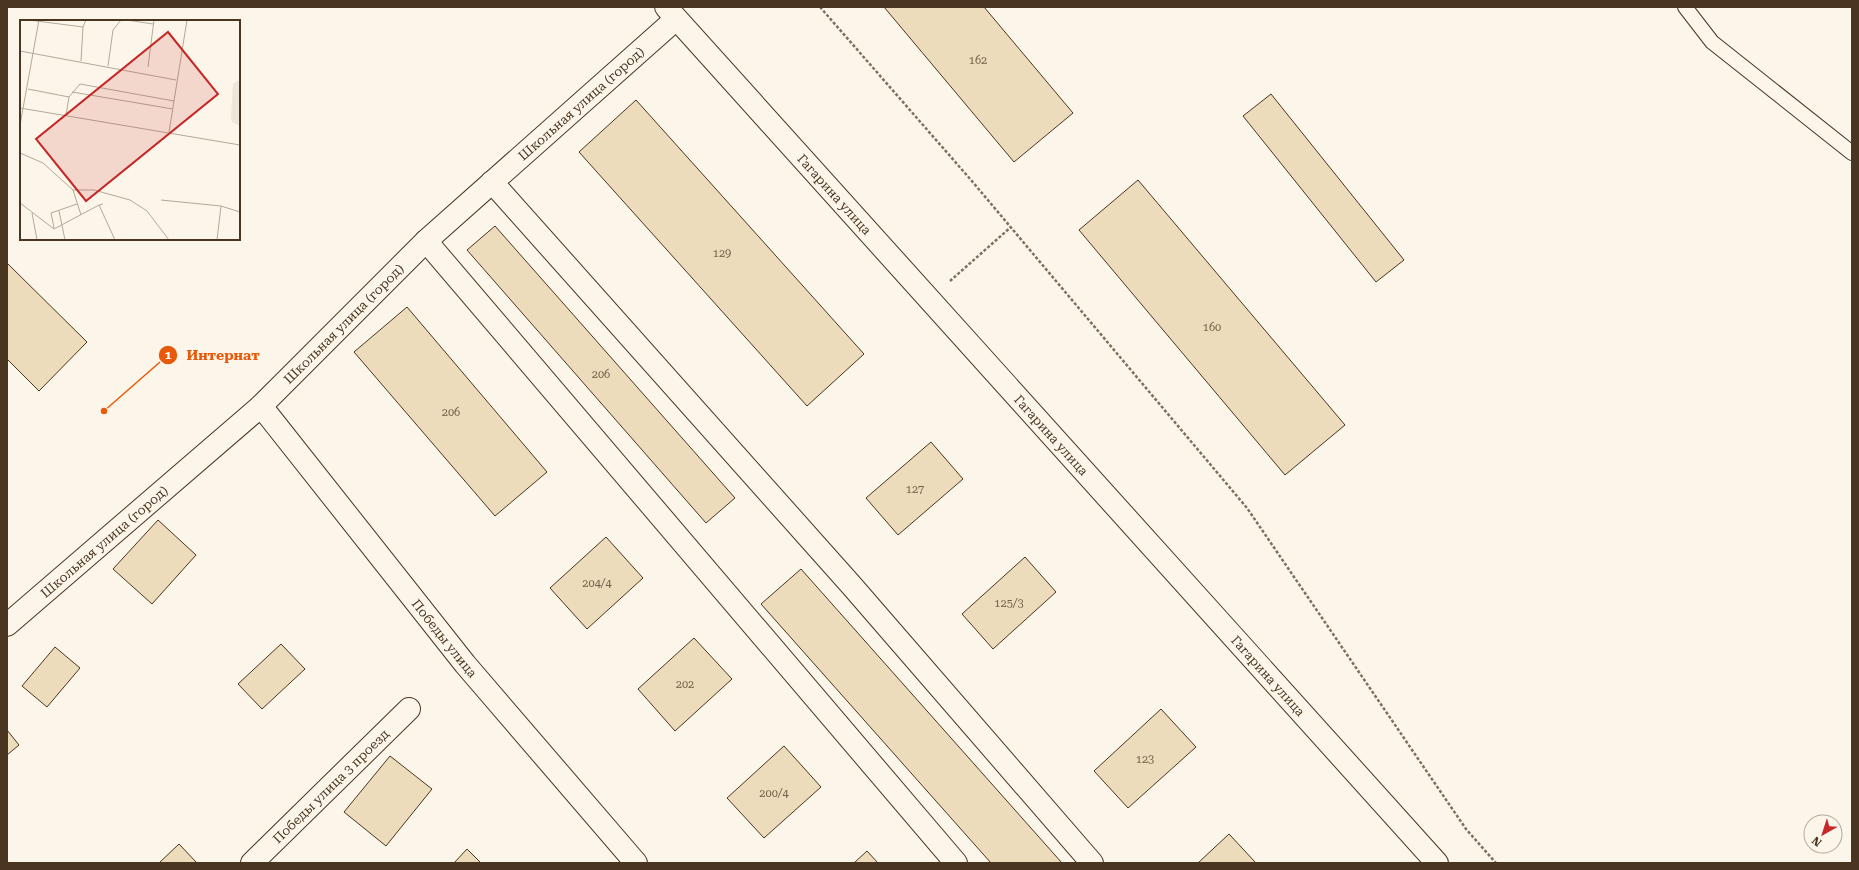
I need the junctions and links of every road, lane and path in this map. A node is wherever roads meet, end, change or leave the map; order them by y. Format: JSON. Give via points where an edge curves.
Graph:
{"nodes":[{"id":1,"x":820,"y":7,"type":"edge"},
{"id":2,"x":1685,"y":7,"type":"edge"},
{"id":3,"x":671,"y":13,"type":"edge"},
{"id":4,"x":1852,"y":153,"type":"edge"},
{"id":5,"x":492,"y":182,"type":"junction"},
{"id":6,"x":1011,"y":227,"type":"junction"},
{"id":7,"x":426,"y":241,"type":"junction"},
{"id":8,"x":930,"y":299,"type":"junction"},
{"id":9,"x":261,"y":406,"type":"junction"},
{"id":10,"x":7,"y":624,"type":"edge"},
{"id":11,"x":409,"y":709,"type":"dead end"},
{"id":12,"x":252,"y":863,"type":"edge"},
{"id":13,"x":636,"y":863,"type":"edge"},
{"id":14,"x":956,"y":863,"type":"edge"},
{"id":15,"x":1092,"y":863,"type":"edge"},
{"id":16,"x":1437,"y":863,"type":"edge"},
{"id":17,"x":1496,"y":863,"type":"edge"}],
"edges":[{"from":1,"to":6,"type":"path"},
{"from":2,"to":4,"type":"lane","via":[[1712,42]]},
{"from":3,"to":5,"type":"street","name":"Школьная улица (город)"},
{"from":3,"to":8,"type":"street","name":"Гагарина улица"},
{"from":5,"to":7,"type":"street","name":"Школьная улица (город)"},
{"from":5,"to":15,"type":"street","via":[[852,586]]},
{"from":6,"to":8,"type":"path"},
{"from":6,"to":17,"type":"path","via":[[1247,508],[1466,829]]},
{"from":7,"to":9,"type":"street","name":"Школьная улица (город)"},
{"from":7,"to":14,"type":"street"},
{"from":8,"to":16,"type":"street","name":"Гагарина улица"},
{"from":9,"to":10,"type":"street","name":"Школьная улица (город)"},
{"from":9,"to":13,"type":"street","name":"Победы улица","via":[[465,664]]},
{"from":11,"to":12,"type":"street","name":"Победы улица 3 проезд"}]}
